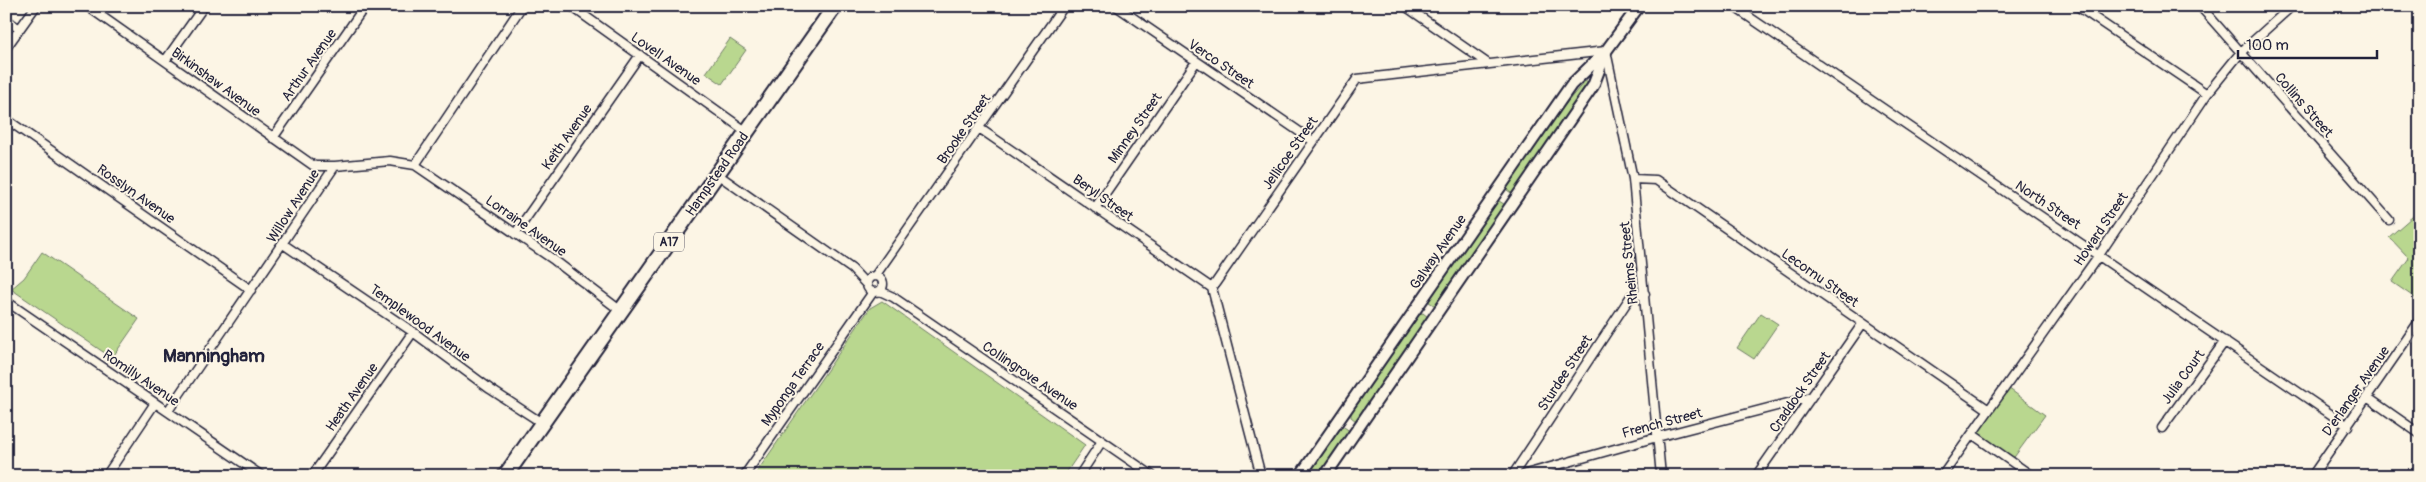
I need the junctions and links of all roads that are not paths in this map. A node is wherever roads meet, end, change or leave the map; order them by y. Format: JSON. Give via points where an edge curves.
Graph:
{"nodes":[{"id":1,"x":36,"y":6,"type":"edge"},
{"id":2,"x":87,"y":6,"type":"edge"},
{"id":3,"x":204,"y":6,"type":"edge"},
{"id":4,"x":365,"y":6,"type":"edge"},
{"id":5,"x":522,"y":6,"type":"edge"},
{"id":6,"x":571,"y":6,"type":"edge"},
{"id":7,"x":1064,"y":6,"type":"edge"},
{"id":8,"x":1116,"y":6,"type":"edge"},
{"id":9,"x":1405,"y":6,"type":"edge"},
{"id":10,"x":1639,"y":6,"type":"edge"},
{"id":11,"x":1733,"y":6,"type":"edge"},
{"id":12,"x":2077,"y":6,"type":"edge"},
{"id":13,"x":2200,"y":6,"type":"edge"},
{"id":14,"x":2292,"y":6,"type":"edge"},
{"id":15,"x":833,"y":7,"type":"edge"},
{"id":16,"x":6,"y":19,"type":"edge"},
{"id":17,"x":19,"y":28,"type":"junction"},
{"id":18,"x":6,"y":48,"type":"edge"},
{"id":19,"x":1606,"y":51,"type":"junction"},
{"id":20,"x":2241,"y":52,"type":"junction"},
{"id":21,"x":640,"y":55,"type":"junction"},
{"id":22,"x":165,"y":61,"type":"junction"},
{"id":23,"x":1196,"y":62,"type":"junction"},
{"id":24,"x":1488,"y":63,"type":"junction"},
{"id":25,"x":2207,"y":94,"type":"junction"},
{"id":26,"x":6,"y":119,"type":"edge"},
{"id":27,"x":980,"y":128,"type":"junction"},
{"id":28,"x":746,"y":132,"type":"junction"},
{"id":29,"x":273,"y":138,"type":"junction"},
{"id":30,"x":1313,"y":141,"type":"junction"},
{"id":31,"x":415,"y":165,"type":"junction"},
{"id":32,"x":335,"y":166,"type":"junction"},
{"id":33,"x":717,"y":174,"type":"junction"},
{"id":34,"x":1633,"y":179,"type":"junction"},
{"id":35,"x":1095,"y":208,"type":"junction"},
{"id":36,"x":2389,"y":220,"type":"dead end"},
{"id":37,"x":515,"y":234,"type":"junction"},
{"id":38,"x":284,"y":244,"type":"junction"},
{"id":39,"x":2099,"y":255,"type":"junction"},
{"id":40,"x":874,"y":284,"type":"junction"},
{"id":41,"x":1212,"y":288,"type":"junction"},
{"id":42,"x":251,"y":290,"type":"junction"},
{"id":43,"x":1645,"y":294,"type":"junction"},
{"id":44,"x":6,"y":301,"type":"edge"},
{"id":45,"x":621,"y":310,"type":"junction"},
{"id":46,"x":2420,"y":320,"type":"edge"},
{"id":47,"x":1863,"y":323,"type":"junction"},
{"id":48,"x":412,"y":332,"type":"junction"},
{"id":49,"x":2225,"y":341,"type":"junction"},
{"id":50,"x":1811,"y":397,"type":"junction"},
{"id":51,"x":2367,"y":397,"type":"junction"},
{"id":52,"x":156,"y":403,"type":"junction"},
{"id":53,"x":168,"y":410,"type":"junction"},
{"id":54,"x":1989,"y":410,"type":"junction"},
{"id":55,"x":542,"y":423,"type":"junction"},
{"id":56,"x":2348,"y":426,"type":"junction"},
{"id":57,"x":2162,"y":428,"type":"dead end"},
{"id":58,"x":1972,"y":434,"type":"junction"},
{"id":59,"x":2420,"y":434,"type":"edge"},
{"id":60,"x":1657,"y":437,"type":"junction"},
{"id":61,"x":1102,"y":441,"type":"junction"},
{"id":62,"x":509,"y":472,"type":"edge"},
{"id":63,"x":106,"y":476,"type":"edge"},
{"id":64,"x":262,"y":476,"type":"edge"},
{"id":65,"x":312,"y":476,"type":"edge"},
{"id":66,"x":744,"y":476,"type":"edge"},
{"id":67,"x":1079,"y":476,"type":"edge"},
{"id":68,"x":1153,"y":476,"type":"edge"},
{"id":69,"x":1261,"y":476,"type":"edge"},
{"id":70,"x":1300,"y":476,"type":"edge"},
{"id":71,"x":1325,"y":476,"type":"edge"},
{"id":72,"x":1512,"y":476,"type":"edge"},
{"id":73,"x":1519,"y":476,"type":"edge"},
{"id":74,"x":1661,"y":476,"type":"edge"},
{"id":75,"x":1756,"y":476,"type":"edge"},
{"id":76,"x":1942,"y":476,"type":"edge"},
{"id":77,"x":2032,"y":476,"type":"edge"},
{"id":78,"x":2312,"y":476,"type":"edge"}],
"edges":[{"from":1,"to":17,"type":"street"},
{"from":2,"to":22,"type":"street","name":"Birkinshaw Avenue"},
{"from":3,"to":22,"type":"street"},
{"from":4,"to":29,"type":"street","name":"Arthur Avenue"},
{"from":5,"to":31,"type":"street"},
{"from":6,"to":21,"type":"street","name":"Lovell Avenue"},
{"from":7,"to":27,"type":"street","name":"Brooke Street"},
{"from":8,"to":23,"type":"street","name":"Verco Street"},
{"from":9,"to":24,"type":"street"},
{"from":10,"to":19,"type":"street","name":"Galway Avenue"},
{"from":11,"to":39,"type":"street","name":"North Street"},
{"from":12,"to":25,"type":"street"},
{"from":13,"to":20,"type":"street","name":"Collins Street"},
{"from":14,"to":20,"type":"street","name":"Howard Street"},
{"from":15,"to":28,"type":"highway","name":"Hampstead Road","number":"A17"},
{"from":16,"to":17,"type":"street"},
{"from":17,"to":18,"type":"street"},
{"from":19,"to":24,"type":"street","name":"Jellicoe Street"},
{"from":19,"to":34,"type":"street","name":"Rheims Street"},
{"from":19,"to":70,"type":"street","name":"Galway Avenue","via":[[1571,85]]},
{"from":19,"to":71,"type":"street","name":"Galway Avenue","via":[[1593,86]]},
{"from":20,"to":25,"type":"street","name":"Howard Street"},
{"from":20,"to":36,"type":"street","name":"Collins Street"},
{"from":21,"to":28,"type":"street","name":"Lovell Avenue"},
{"from":21,"to":37,"type":"street","name":"Keith Avenue"},
{"from":22,"to":29,"type":"street","name":"Birkinshaw Avenue"},
{"from":23,"to":30,"type":"street","name":"Verco Street"},
{"from":23,"to":35,"type":"street","name":"Minney Street"},
{"from":24,"to":30,"type":"street","name":"Jellicoe Street","via":[[1357,79]]},
{"from":25,"to":39,"type":"street","name":"Howard Street"},
{"from":26,"to":42,"type":"street","name":"Rosslyn Avenue"},
{"from":27,"to":35,"type":"street","name":"Beryl Street"},
{"from":27,"to":40,"type":"street","name":"Brooke Street"},
{"from":28,"to":33,"type":"highway","name":"Hampstead Road","number":"A17"},
{"from":29,"to":32,"type":"street","name":"Birkinshaw Avenue","via":[[314,166]]},
{"from":30,"to":41,"type":"street","name":"Jellicoe Street"},
{"from":31,"to":32,"type":"street","name":"Willow Avenue","via":[[390,161]]},
{"from":31,"to":37,"type":"street","name":"Lorraine Avenue"},
{"from":32,"to":38,"type":"street","name":"Willow Avenue"},
{"from":33,"to":40,"type":"street","name":"Collingrove Avenue"},
{"from":33,"to":45,"type":"highway","name":"Hampstead Road","number":"A17"},
{"from":34,"to":43,"type":"street","name":"Rheims Street"},
{"from":34,"to":47,"type":"street","name":"Lecornu Street","via":[[1656,180]]},
{"from":35,"to":41,"type":"street","name":"Beryl Street"},
{"from":37,"to":45,"type":"street","name":"Lorraine Avenue"},
{"from":38,"to":42,"type":"street","name":"Willow Avenue"},
{"from":38,"to":48,"type":"street","name":"Templewood Avenue"},
{"from":39,"to":49,"type":"street","name":"North Street"},
{"from":39,"to":54,"type":"street","name":"Howard Street"},
{"from":40,"to":61,"type":"street","name":"Collingrove Avenue"},
{"from":40,"to":66,"type":"street","name":"Myponga Terrace"},
{"from":41,"to":69,"type":"street"},
{"from":42,"to":53,"type":"street","name":"Willow Avenue"},
{"from":43,"to":60,"type":"street","name":"Rheims Street"},
{"from":43,"to":72,"type":"street","name":"Sturdee Street","via":[[1630,296]]},
{"from":44,"to":52,"type":"street","name":"Romilly Avenue"},
{"from":45,"to":55,"type":"highway","name":"Hampstead Road","number":"A17"},
{"from":46,"to":51,"type":"street","name":"D'erlanger Avenue"},
{"from":47,"to":50,"type":"street","name":"Craddock Street"},
{"from":47,"to":54,"type":"street","name":"Lecornu Street"},
{"from":48,"to":55,"type":"street","name":"Templewood Avenue"},
{"from":48,"to":65,"type":"street","name":"Heath Avenue"},
{"from":49,"to":56,"type":"street","name":"North Street"},
{"from":49,"to":57,"type":"street","name":"Julia Court"},
{"from":50,"to":60,"type":"street","name":"French Street"},
{"from":50,"to":75,"type":"street","name":"Craddock Street"},
{"from":51,"to":56,"type":"street","name":"D'erlanger Avenue"},
{"from":51,"to":59,"type":"street"},
{"from":52,"to":53,"type":"street","name":"Romilly Avenue"},
{"from":52,"to":63,"type":"street"},
{"from":53,"to":64,"type":"street","name":"Romilly Avenue"},
{"from":54,"to":58,"type":"street","name":"Howard Street"},
{"from":55,"to":62,"type":"highway","name":"Hampstead Road","number":"A17"},
{"from":56,"to":78,"type":"street","name":"D'erlanger Avenue"},
{"from":58,"to":76,"type":"street","name":"Howard Street"},
{"from":58,"to":77,"type":"street"},
{"from":60,"to":73,"type":"street","name":"French Street"},
{"from":60,"to":74,"type":"street","name":"Rheims Street"},
{"from":61,"to":67,"type":"street"},
{"from":61,"to":68,"type":"street","name":"Collingrove Avenue"}]}
